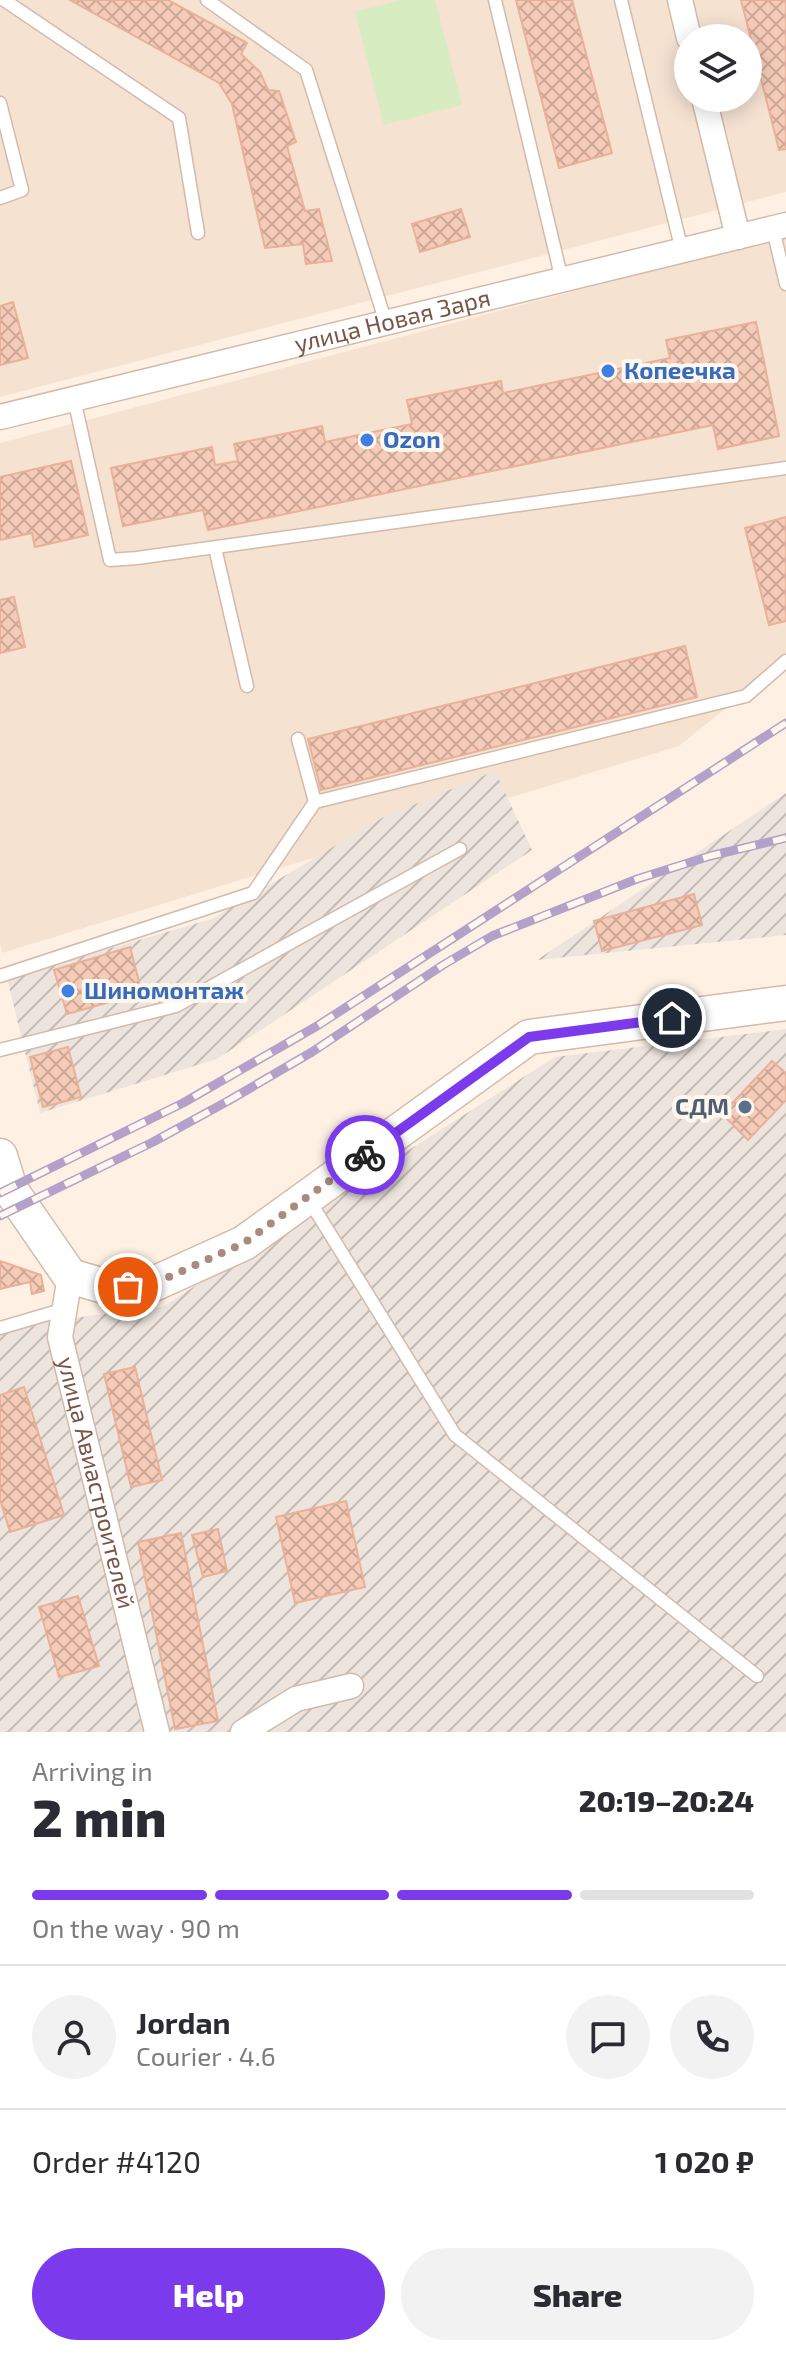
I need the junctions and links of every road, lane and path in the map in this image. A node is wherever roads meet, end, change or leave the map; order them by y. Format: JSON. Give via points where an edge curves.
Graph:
{"nodes":[{"id":1,"x":4,"y":0,"type":"edge"},
{"id":2,"x":207,"y":0,"type":"edge"},
{"id":3,"x":495,"y":0,"type":"edge"},
{"id":4,"x":621,"y":0,"type":"edge"},
{"id":5,"x":680,"y":0,"type":"edge"},
{"id":6,"x":686,"y":24,"type":"edge"},
{"id":7,"x":0,"y":103,"type":"edge"},
{"id":8,"x":707,"y":112,"type":"edge"},
{"id":9,"x":0,"y":198,"type":"edge"},
{"id":10,"x":780,"y":227,"type":"edge"},
{"id":11,"x":198,"y":233,"type":"dead end"},
{"id":12,"x":738,"y":237,"type":"junction"},
{"id":13,"x":682,"y":251,"type":"junction"},
{"id":14,"x":562,"y":280,"type":"junction"},
{"id":15,"x":786,"y":284,"type":"edge"},
{"id":16,"x":386,"y":323,"type":"junction"},
{"id":17,"x":74,"y":399,"type":"junction"},
{"id":18,"x":0,"y":417,"type":"edge"},
{"id":19,"x":786,"y":468,"type":"edge"},
{"id":20,"x":215,"y":548,"type":"junction"},
{"id":21,"x":786,"y":661,"type":"edge"},
{"id":22,"x":247,"y":686,"type":"dead end"},
{"id":23,"x":298,"y":739,"type":"dead end"},
{"id":24,"x":315,"y":802,"type":"junction"},
{"id":25,"x":460,"y":849,"type":"dead end"},
{"id":26,"x":0,"y":976,"type":"edge"},
{"id":27,"x":786,"y":1003,"type":"edge"},
{"id":28,"x":0,"y":1050,"type":"edge"},
{"id":29,"x":0,"y":1156,"type":"edge"},
{"id":30,"x":307,"y":1198,"type":"junction"},
{"id":31,"x":70,"y":1276,"type":"junction"},
{"id":32,"x":65,"y":1309,"type":"junction"},
{"id":33,"x":0,"y":1328,"type":"edge"},
{"id":34,"x":757,"y":1676,"type":"dead end"},
{"id":35,"x":351,"y":1686,"type":"dead end"},
{"id":36,"x":157,"y":1732,"type":"edge"},
{"id":37,"x":243,"y":1732,"type":"edge"}],
"edges":[{"from":1,"to":11,"type":"lane","via":[[179,118]]},
{"from":2,"to":16,"type":"lane","via":[[306,70]]},
{"from":3,"to":14,"type":"lane"},
{"from":4,"to":13,"type":"lane"},
{"from":5,"to":6,"type":"street"},
{"from":7,"to":9,"type":"lane","via":[[22,190]]},
{"from":8,"to":12,"type":"street"},
{"from":10,"to":12,"type":"street","name":"улица Новая Заря"},
{"from":10,"to":15,"type":"lane"},
{"from":12,"to":13,"type":"street","name":"улица Новая Заря"},
{"from":13,"to":14,"type":"street","name":"улица Новая Заря"},
{"from":14,"to":16,"type":"street","name":"улица Новая Заря"},
{"from":16,"to":17,"type":"street","name":"улица Новая Заря"},
{"from":17,"to":18,"type":"street","name":"улица Новая Заря"},
{"from":17,"to":20,"type":"lane","via":[[110,560]]},
{"from":19,"to":20,"type":"lane"},
{"from":20,"to":22,"type":"lane"},
{"from":21,"to":24,"type":"lane","via":[[746,696]]},
{"from":23,"to":24,"type":"lane"},
{"from":24,"to":26,"type":"lane","via":[[253,893]]},
{"from":25,"to":28,"type":"lane","via":[[176,1006]]},
{"from":27,"to":30,"type":"street","via":[[529,1037]]},
{"from":29,"to":31,"type":"street","via":[[10,1189]]},
{"from":30,"to":31,"type":"street","via":[[244,1243],[149,1286],[107,1287]]},
{"from":30,"to":34,"type":"lane","via":[[455,1435]]},
{"from":31,"to":32,"type":"street","name":"улица Авиастроителей"},
{"from":32,"to":33,"type":"lane"},
{"from":32,"to":36,"type":"street","name":"улица Авиастроителей","via":[[60,1337]]},
{"from":35,"to":37,"type":"street","via":[[296,1699]]}]}
